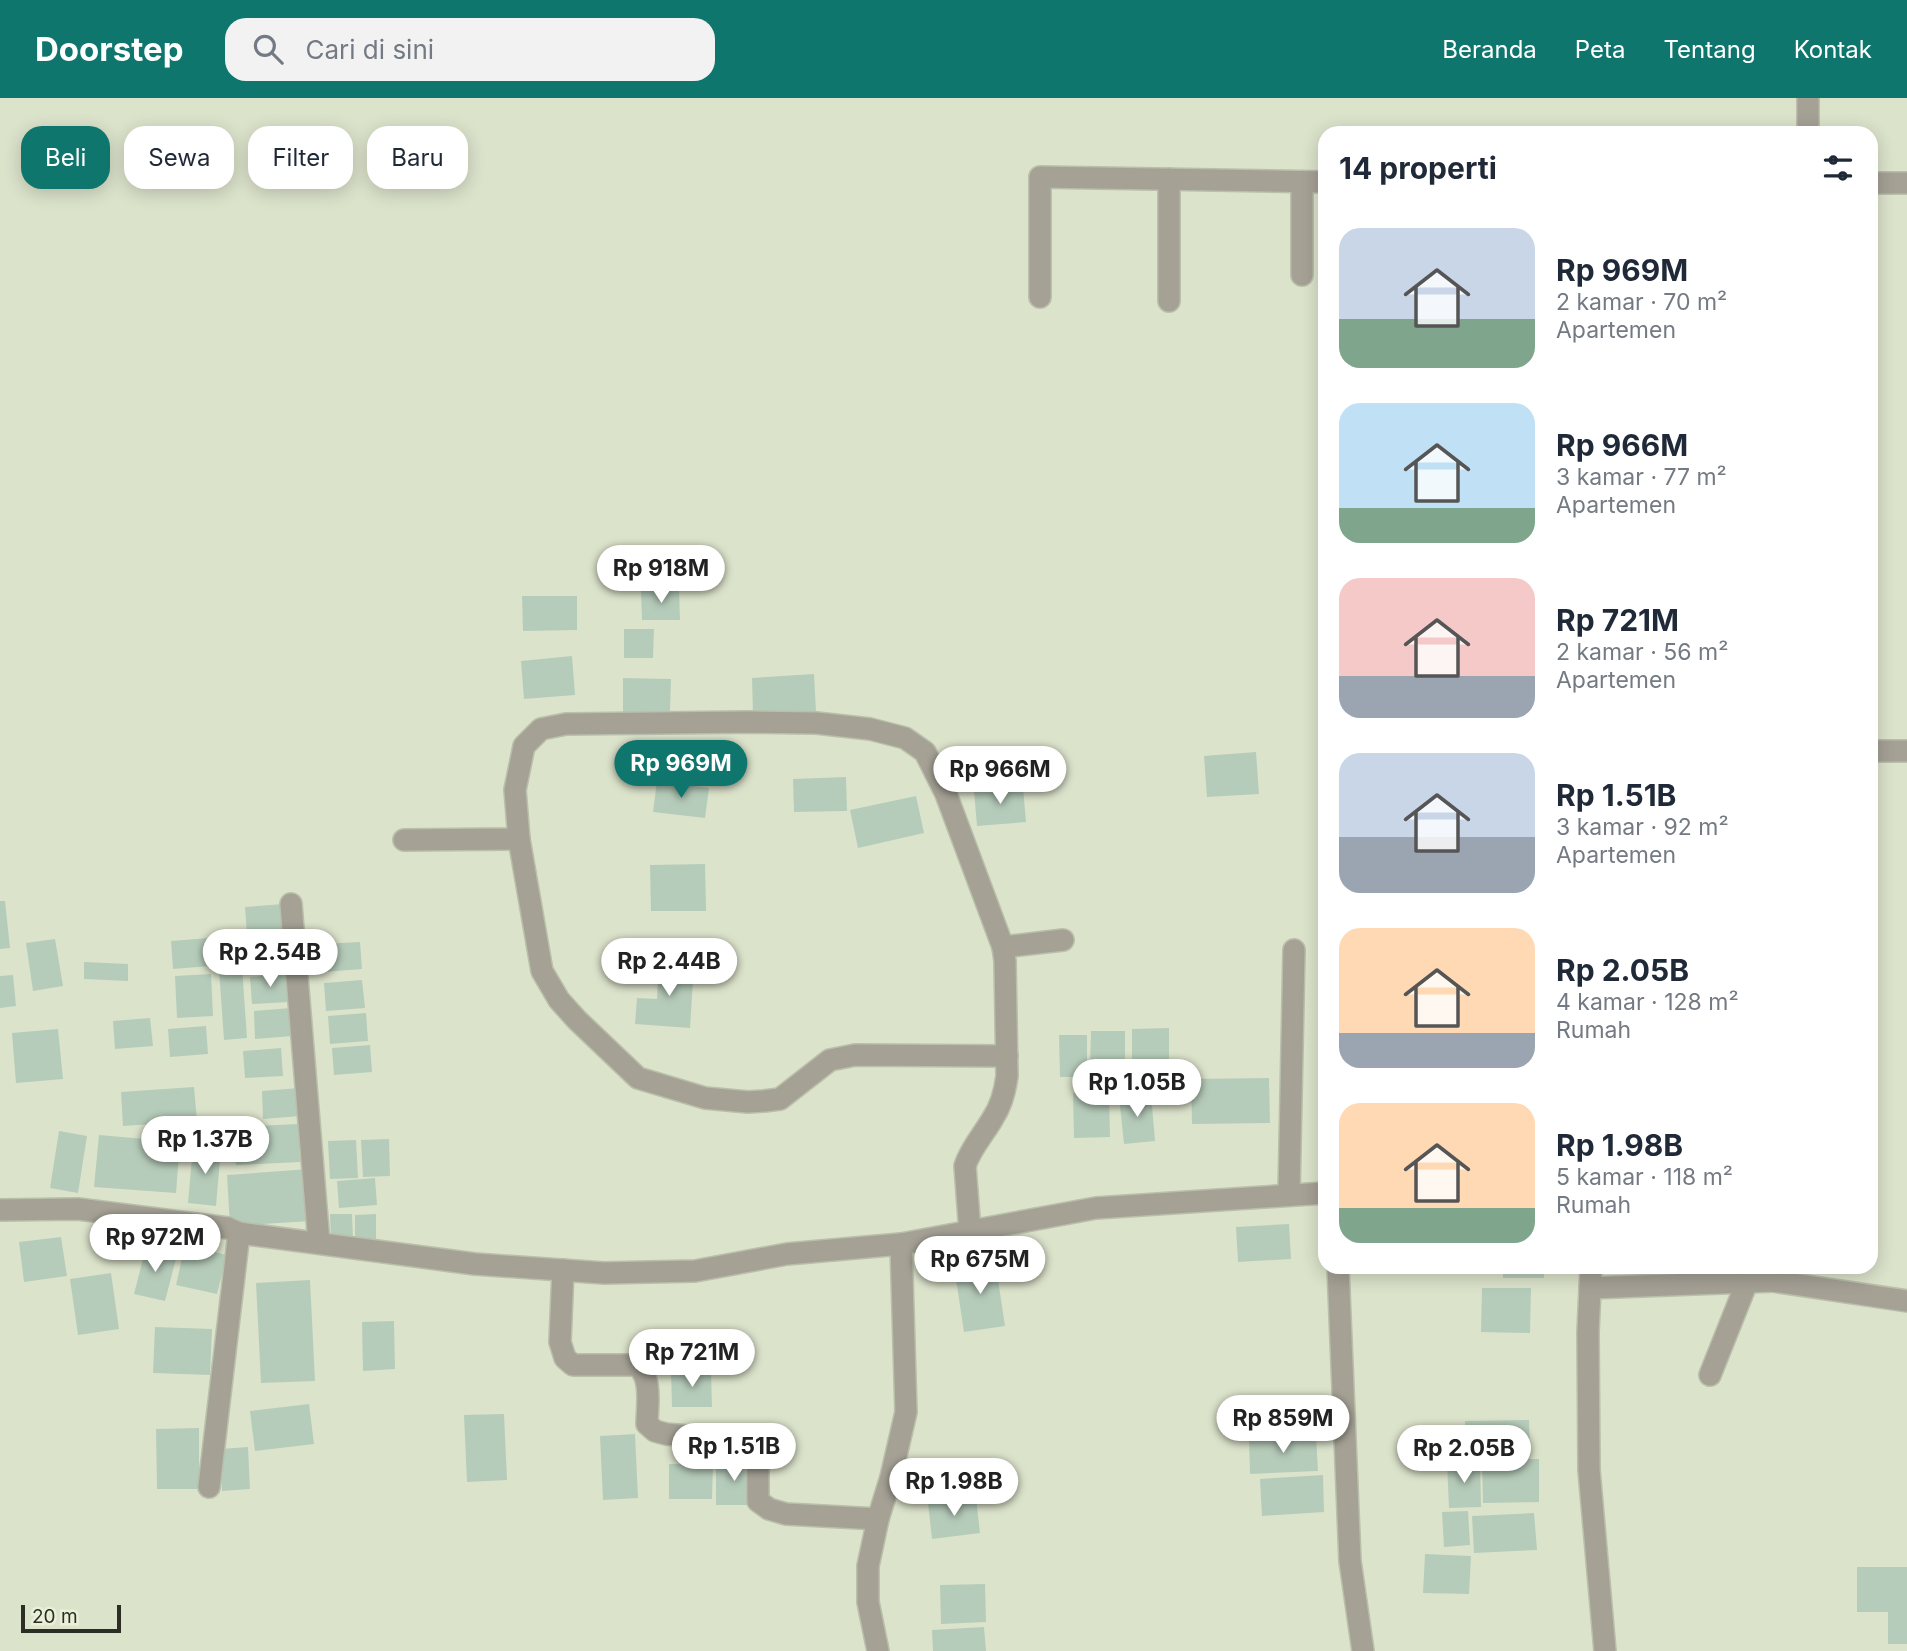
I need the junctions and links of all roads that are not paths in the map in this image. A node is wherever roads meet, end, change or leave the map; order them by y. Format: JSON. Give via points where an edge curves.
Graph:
{"nodes":[{"id":1,"x":1808,"y":98,"type":"edge"},
{"id":2,"x":1808,"y":126,"type":"edge"},
{"id":3,"x":1169,"y":179,"type":"junction"},
{"id":4,"x":1302,"y":182,"type":"junction"},
{"id":5,"x":1318,"y":182,"type":"edge"},
{"id":6,"x":1878,"y":183,"type":"edge"},
{"id":7,"x":1907,"y":183,"type":"edge"},
{"id":8,"x":1302,"y":275,"type":"dead end"},
{"id":9,"x":1041,"y":297,"type":"dead end"},
{"id":10,"x":1170,"y":301,"type":"dead end"},
{"id":11,"x":1878,"y":751,"type":"edge"},
{"id":12,"x":1907,"y":751,"type":"edge"},
{"id":13,"x":519,"y":839,"type":"junction"},
{"id":14,"x":404,"y":840,"type":"dead end"},
{"id":15,"x":291,"y":904,"type":"dead end"},
{"id":16,"x":1063,"y":940,"type":"dead end"},
{"id":17,"x":1003,"y":947,"type":"junction"},
{"id":18,"x":1294,"y":950,"type":"dead end"},
{"id":19,"x":1007,"y":1056,"type":"junction"},
{"id":20,"x":1318,"y":1193,"type":"edge"},
{"id":21,"x":1289,"y":1195,"type":"junction"},
{"id":22,"x":0,"y":1210,"type":"edge"},
{"id":23,"x":970,"y":1232,"type":"junction"},
{"id":24,"x":239,"y":1233,"type":"junction"},
{"id":25,"x":319,"y":1243,"type":"junction"},
{"id":26,"x":901,"y":1244,"type":"junction"},
{"id":27,"x":562,"y":1270,"type":"junction"},
{"id":28,"x":1338,"y":1274,"type":"edge"},
{"id":29,"x":1591,"y":1277,"type":"edge"},
{"id":30,"x":1760,"y":1277,"type":"edge"},
{"id":31,"x":1907,"y":1301,"type":"edge"},
{"id":32,"x":1710,"y":1375,"type":"dead end"},
{"id":33,"x":209,"y":1487,"type":"dead end"},
{"id":34,"x":878,"y":1519,"type":"junction"},
{"id":35,"x":878,"y":1651,"type":"edge"},
{"id":36,"x":1363,"y":1651,"type":"edge"},
{"id":37,"x":1605,"y":1651,"type":"edge"}],
"edges":[{"from":1,"to":2,"type":"street"},
{"from":3,"to":4,"type":"street"},
{"from":3,"to":9,"type":"street","via":[[1040,177]]},
{"from":3,"to":10,"type":"street"},
{"from":4,"to":5,"type":"street"},
{"from":4,"to":8,"type":"street"},
{"from":6,"to":7,"type":"street"},
{"from":11,"to":12,"type":"street"},
{"from":13,"to":14,"type":"street"},
{"from":13,"to":17,"type":"street","via":[[515,789],[524,746],[541,729],[566,724],[748,722],[870,729],[905,738],[925,752],[946,794]]},
{"from":13,"to":19,"type":"street","via":[[542,971],[559,1000],[638,1078],[705,1098],[748,1102],[780,1099],[831,1060],[855,1055]]},
{"from":15,"to":25,"type":"street"},
{"from":16,"to":17,"type":"street"},
{"from":17,"to":19,"type":"street"},
{"from":18,"to":21,"type":"street"},
{"from":19,"to":23,"type":"street","via":[[1004,1092],[995,1116],[965,1166]]},
{"from":20,"to":21,"type":"street"},
{"from":21,"to":23,"type":"street","via":[[1096,1209]]},
{"from":22,"to":24,"type":"street","via":[[78,1209]]},
{"from":23,"to":26,"type":"street"},
{"from":24,"to":25,"type":"street"},
{"from":24,"to":33,"type":"street"},
{"from":25,"to":27,"type":"street","via":[[475,1264]]},
{"from":26,"to":27,"type":"street","via":[[787,1254],[695,1271]]},
{"from":26,"to":34,"type":"street","via":[[905,1412]]},
{"from":27,"to":34,"type":"street","via":[[560,1342],[565,1358],[573,1365],[642,1368],[647,1381],[648,1424],[655,1431],[750,1442],[758,1454],[758,1501],[769,1509]]},
{"from":28,"to":36,"type":"street","via":[[1350,1561]]},
{"from":29,"to":30,"type":"street"},
{"from":29,"to":37,"type":"street","via":[[1589,1470]]},
{"from":30,"to":31,"type":"street"},
{"from":30,"to":32,"type":"street"},
{"from":34,"to":35,"type":"street","via":[[868,1566],[868,1602]]}]}
